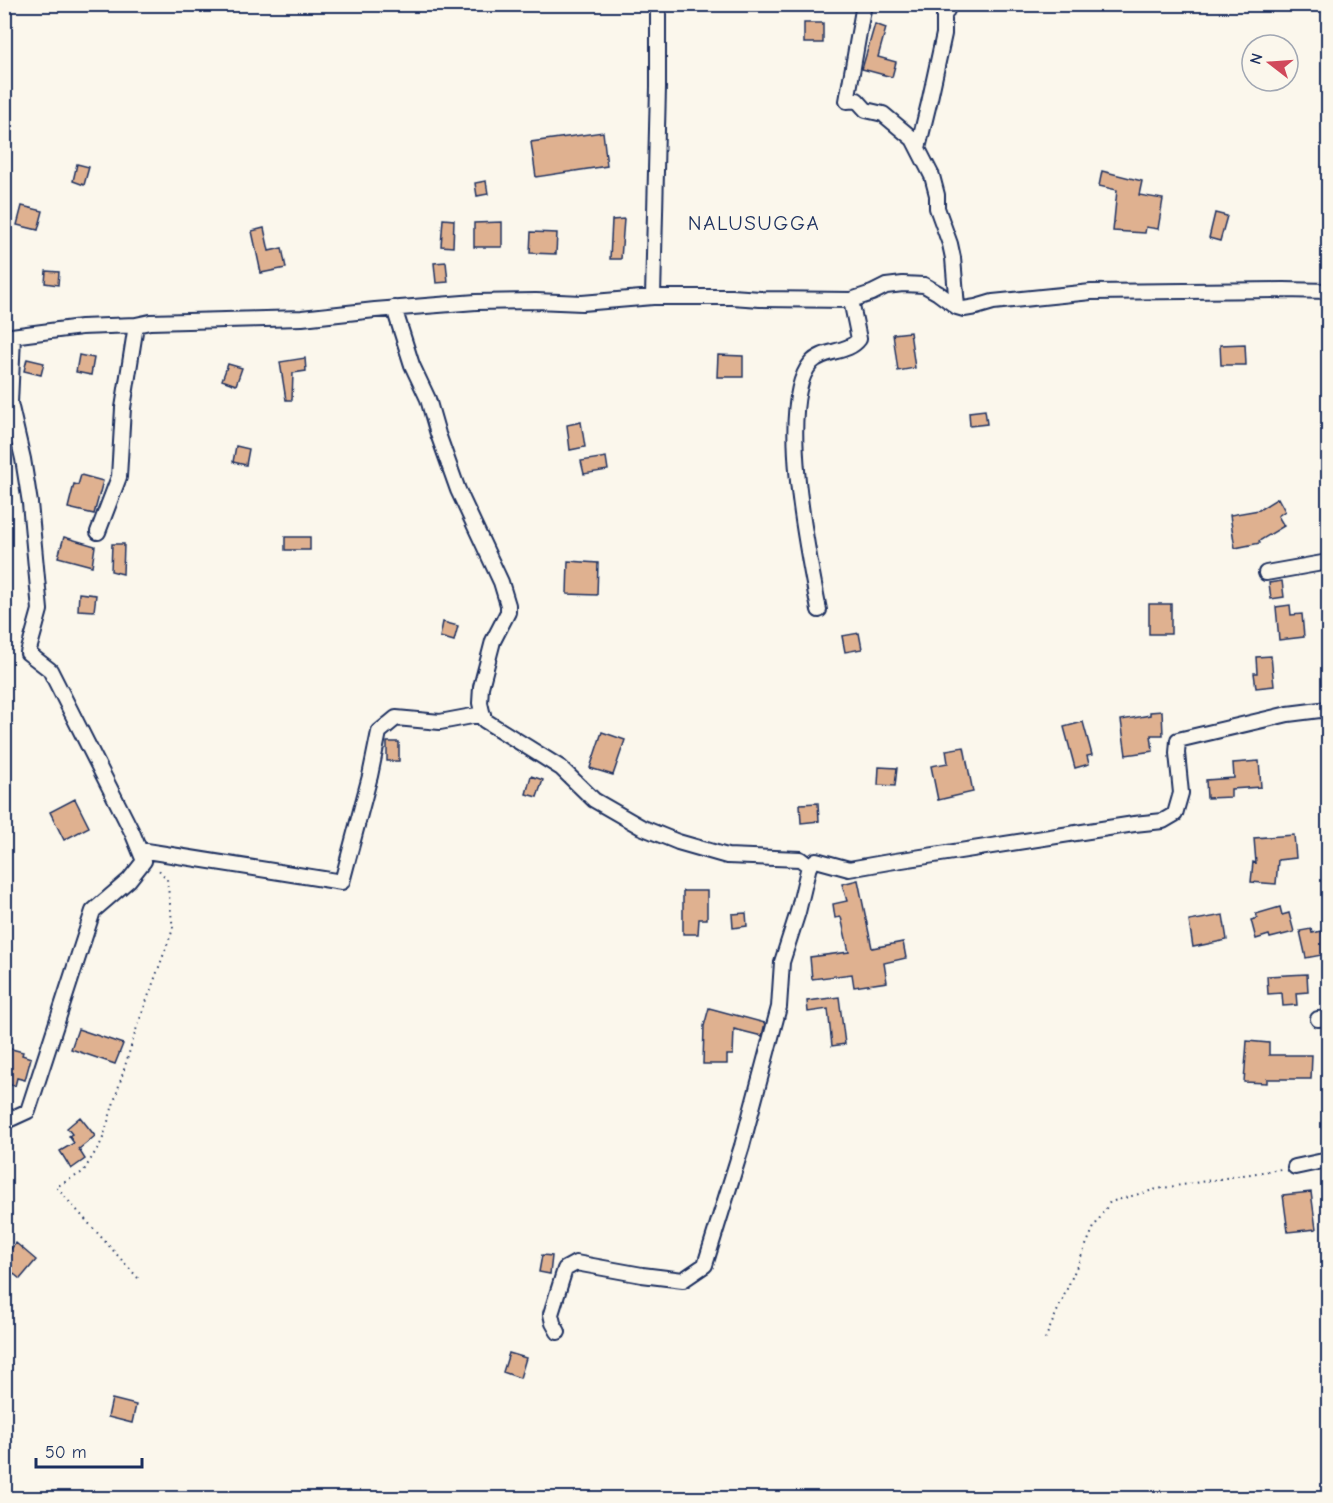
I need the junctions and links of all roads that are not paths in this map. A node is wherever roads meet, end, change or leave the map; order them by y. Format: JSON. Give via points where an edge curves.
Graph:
{"nodes":[{"id":1,"x":658,"y":4,"type":"edge"},
{"id":2,"x":950,"y":4,"type":"edge"},
{"id":3,"x":860,"y":5,"type":"edge"},
{"id":4,"x":918,"y":147,"type":"junction"},
{"id":5,"x":1329,"y":291,"type":"edge"},
{"id":6,"x":653,"y":297,"type":"junction"},
{"id":7,"x":851,"y":300,"type":"junction"},
{"id":8,"x":394,"y":308,"type":"junction"},
{"id":9,"x":957,"y":308,"type":"junction"},
{"id":10,"x":136,"y":325,"type":"junction"},
{"id":11,"x":9,"y":337,"type":"edge"},
{"id":12,"x":98,"y":532,"type":"dead end"},
{"id":13,"x":1329,"y":562,"type":"edge"},
{"id":14,"x":1266,"y":573,"type":"dead end"},
{"id":15,"x":819,"y":610,"type":"dead end"},
{"id":16,"x":1329,"y":709,"type":"edge"},
{"id":17,"x":483,"y":714,"type":"junction"},
{"id":18,"x":140,"y":850,"type":"junction"},
{"id":19,"x":809,"y":866,"type":"junction"},
{"id":20,"x":4,"y":1122,"type":"edge"},
{"id":21,"x":1329,"y":1161,"type":"edge"},
{"id":22,"x":1295,"y":1167,"type":"road end"},
{"id":23,"x":558,"y":1332,"type":"dead end"}],
"edges":[{"from":1,"to":6,"type":"street"},
{"from":2,"to":4,"type":"street","via":[[944,16],[944,34]]},
{"from":3,"to":4,"type":"street","via":[[847,101],[857,100],[866,110],[883,114]]},
{"from":4,"to":9,"type":"street","via":[[932,176],[950,244]]},
{"from":5,"to":9,"type":"street","via":[[1091,292]]},
{"from":6,"to":7,"type":"street"},
{"from":6,"to":8,"type":"street"},
{"from":7,"to":9,"type":"street","via":[[886,285],[924,285]]},
{"from":7,"to":15,"type":"street","via":[[859,339],[812,363],[796,403],[798,479]]},
{"from":8,"to":10,"type":"street","via":[[302,318]]},
{"from":8,"to":17,"type":"street","via":[[458,490],[508,605],[484,676],[480,703]]},
{"from":10,"to":11,"type":"street","via":[[81,327]]},
{"from":10,"to":12,"type":"street","via":[[123,408],[119,477]]},
{"from":11,"to":18,"type":"street","via":[[10,403],[30,503],[40,610],[28,653],[50,670]]},
{"from":13,"to":14,"type":"street"},
{"from":16,"to":19,"type":"street","via":[[1288,714],[1178,740],[1181,793],[1175,814],[1163,821],[849,869],[816,860]]},
{"from":17,"to":18,"type":"street","via":[[440,722],[396,718],[379,732],[342,882]]},
{"from":17,"to":19,"type":"street","via":[[484,720],[561,768],[594,800],[641,827],[727,856],[800,859]]},
{"from":18,"to":20,"type":"street","via":[[144,861],[129,880],[93,911],[28,1111]]},
{"from":19,"to":23,"type":"street","via":[[783,962],[779,1007],[705,1265],[683,1280],[576,1263],[565,1269],[550,1314]]},
{"from":21,"to":22,"type":"street"}]}
